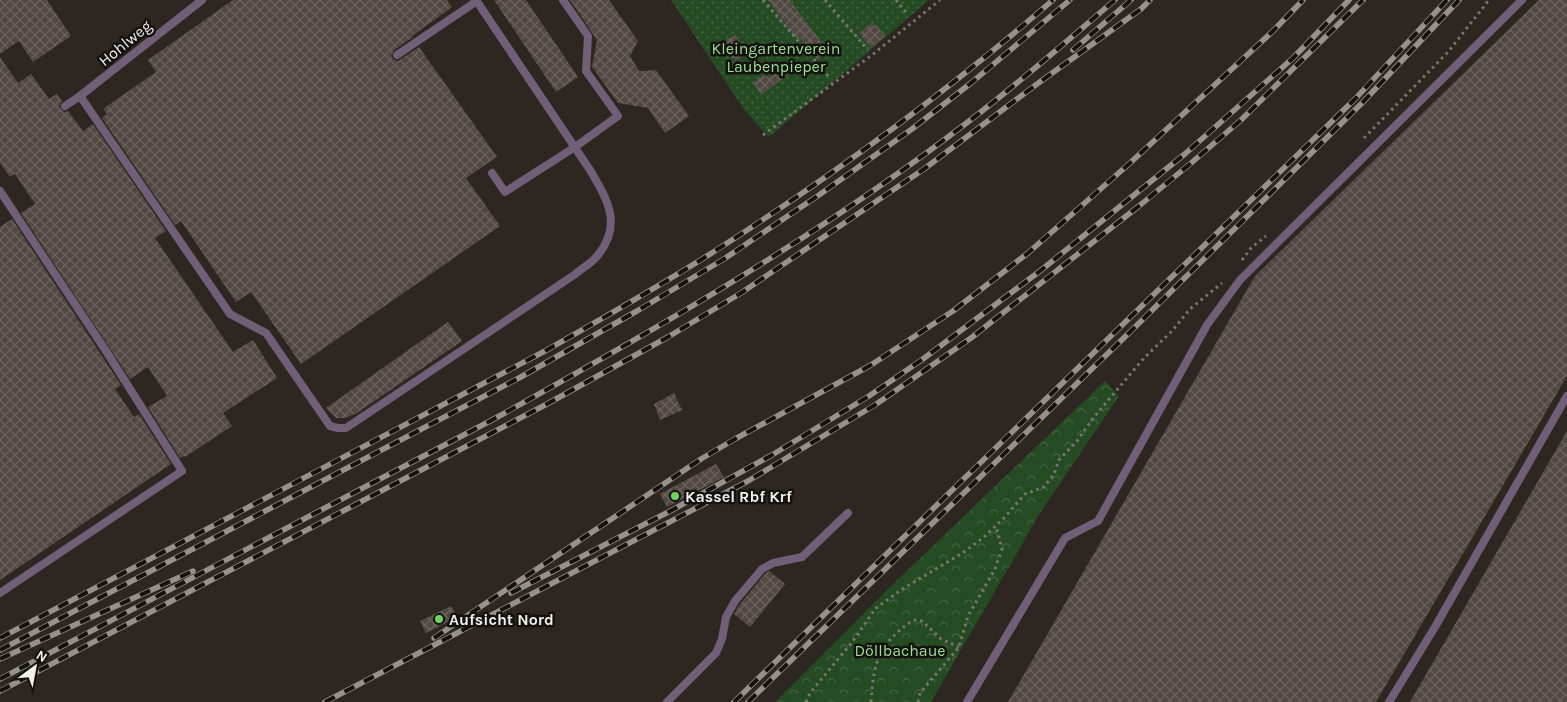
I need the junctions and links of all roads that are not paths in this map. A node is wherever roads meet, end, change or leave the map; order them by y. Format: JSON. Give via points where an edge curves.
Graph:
{"nodes":[{"id":1,"x":202,"y":0,"type":"edge"},
{"id":2,"x":477,"y":0,"type":"edge"},
{"id":3,"x":563,"y":0,"type":"edge"},
{"id":4,"x":1522,"y":0,"type":"edge"},
{"id":5,"x":397,"y":55,"type":"dead end"},
{"id":6,"x":80,"y":96,"type":"junction"},
{"id":7,"x":65,"y":106,"type":"dead end"},
{"id":8,"x":575,"y":148,"type":"junction"},
{"id":9,"x":492,"y":173,"type":"dead end"},
{"id":10,"x":0,"y":191,"type":"edge"},
{"id":11,"x":1567,"y":396,"type":"edge"},
{"id":12,"x":848,"y":513,"type":"dead end"},
{"id":13,"x":0,"y":593,"type":"edge"},
{"id":14,"x":666,"y":702,"type":"edge"},
{"id":15,"x":967,"y":702,"type":"edge"},
{"id":16,"x":1389,"y":702,"type":"edge"}],
"edges":[{"from":1,"to":6,"type":"lane","name":"Hohlweg"},
{"from":2,"to":5,"type":"lane"},
{"from":2,"to":8,"type":"lane"},
{"from":3,"to":8,"type":"lane","via":[[588,36],[586,71],[618,116]]},
{"from":4,"to":15,"type":"lane","via":[[1240,280],[1207,325],[1098,521],[1065,538]]},
{"from":6,"to":7,"type":"lane","name":"Hohlweg"},
{"from":6,"to":8,"type":"lane","via":[[230,314],[266,333],[330,426],[338,428],[346,428],[574,275],[597,256],[607,241],[612,219],[606,198]]},
{"from":8,"to":9,"type":"lane","via":[[506,192]]},
{"from":10,"to":13,"type":"lane","via":[[182,472]]},
{"from":11,"to":16,"type":"lane"},
{"from":12,"to":14,"type":"lane","via":[[802,557],[773,563],[762,569],[726,617],[716,653]]}]}
